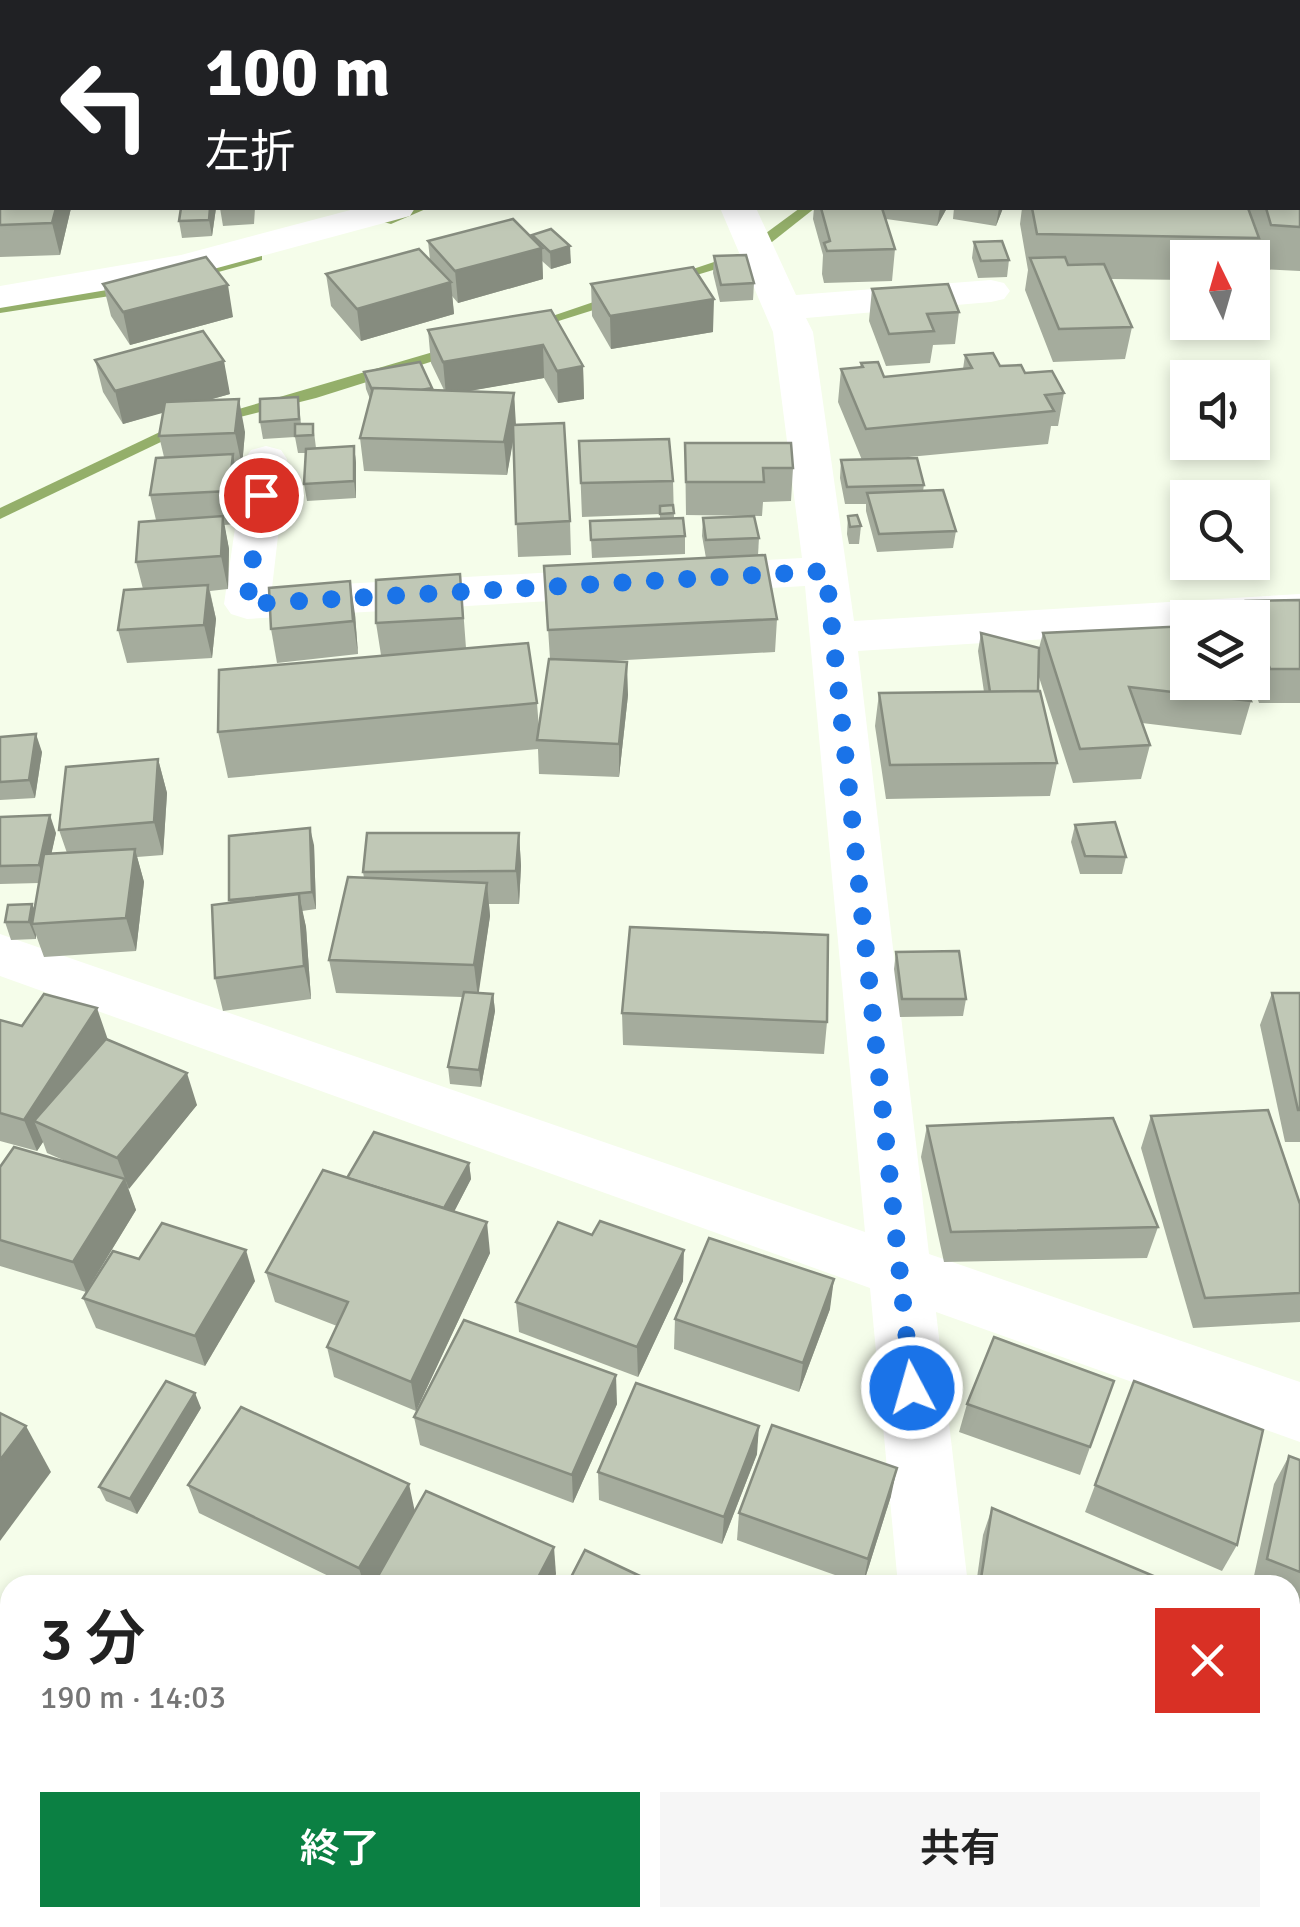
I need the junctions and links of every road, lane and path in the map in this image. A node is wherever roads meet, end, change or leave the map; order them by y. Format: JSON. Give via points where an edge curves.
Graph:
{"nodes":[{"id":1,"x":389,"y":210,"type":"edge"},
{"id":2,"x":739,"y":210,"type":"edge"},
{"id":3,"x":990,"y":290,"type":"dead end"},
{"id":4,"x":0,"y":297,"type":"edge"},
{"id":5,"x":782,"y":308,"type":"junction"},
{"id":6,"x":266,"y":459,"type":"dead end"},
{"id":7,"x":826,"y":571,"type":"junction"},
{"id":8,"x":1300,"y":609,"type":"edge"},
{"id":9,"x":833,"y":637,"type":"junction"},
{"id":10,"x":0,"y":955,"type":"edge"},
{"id":11,"x":900,"y":1270,"type":"junction"},
{"id":12,"x":1300,"y":1412,"type":"edge"},
{"id":13,"x":932,"y":1575,"type":"edge"}],
"edges":[{"from":1,"to":4,"type":"street","via":[[184,266]]},
{"from":2,"to":5,"type":"street"},
{"from":3,"to":5,"type":"street"},
{"from":5,"to":7,"type":"street","via":[[793,332]]},
{"from":6,"to":7,"type":"street","via":[[247,604]]},
{"from":7,"to":9,"type":"street"},
{"from":8,"to":9,"type":"street"},
{"from":9,"to":11,"type":"street"},
{"from":10,"to":11,"type":"street"},
{"from":11,"to":12,"type":"street"},
{"from":11,"to":13,"type":"street"}]}
